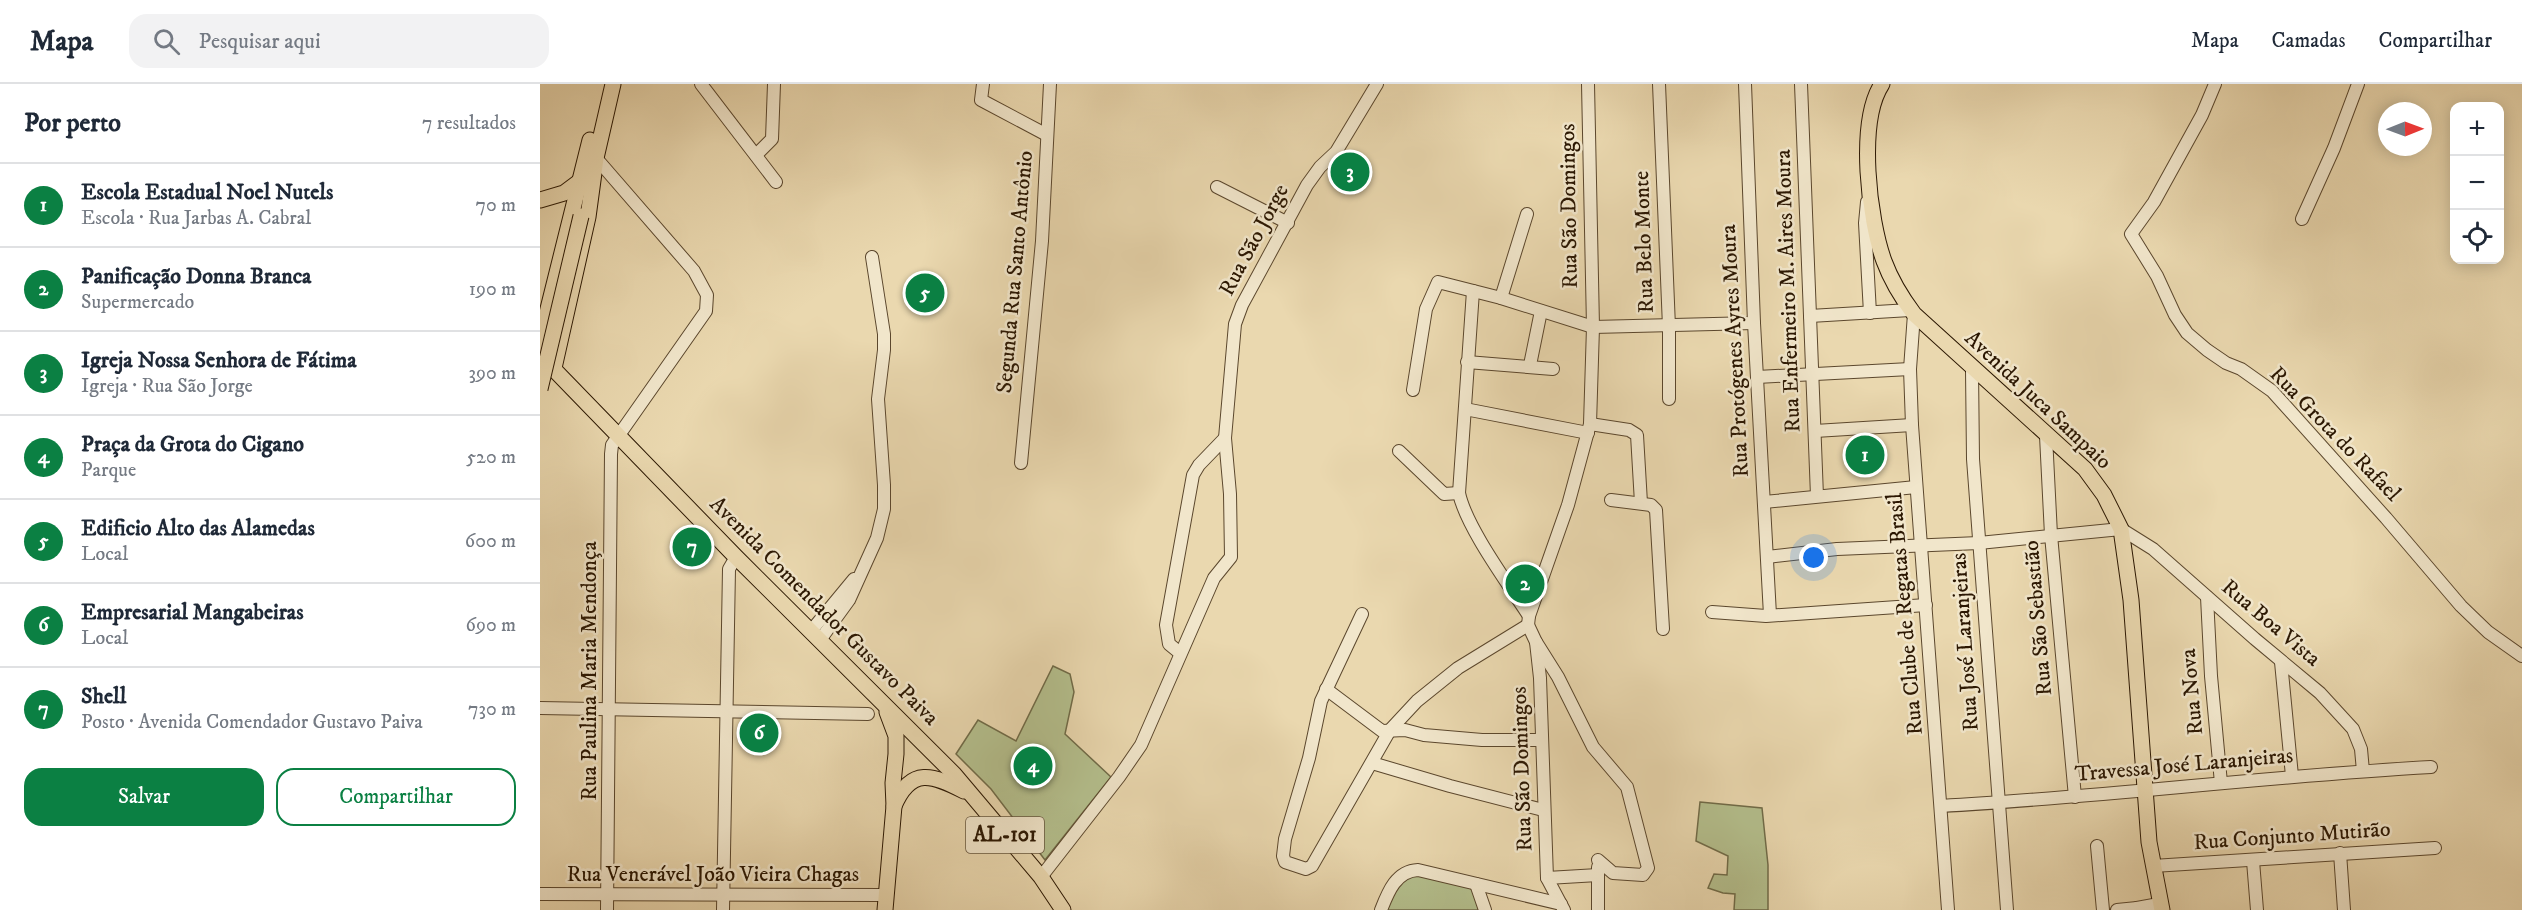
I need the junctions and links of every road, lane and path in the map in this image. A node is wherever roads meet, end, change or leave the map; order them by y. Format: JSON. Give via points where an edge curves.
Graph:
{"nodes":[{"id":1,"x":604,"y":84,"type":"edge"},
{"id":2,"x":613,"y":84,"type":"edge"},
{"id":3,"x":701,"y":84,"type":"edge"},
{"id":4,"x":774,"y":84,"type":"edge"},
{"id":5,"x":983,"y":84,"type":"edge"},
{"id":6,"x":1050,"y":84,"type":"edge"},
{"id":7,"x":1377,"y":84,"type":"edge"},
{"id":8,"x":1588,"y":84,"type":"edge"},
{"id":9,"x":1659,"y":84,"type":"edge"},
{"id":10,"x":1744,"y":84,"type":"edge"},
{"id":11,"x":1801,"y":84,"type":"edge"},
{"id":12,"x":1882,"y":84,"type":"edge"},
{"id":13,"x":2215,"y":84,"type":"edge"},
{"id":14,"x":2358,"y":84,"type":"edge"},
{"id":15,"x":1047,"y":135,"type":"junction"},
{"id":16,"x":756,"y":155,"type":"junction"},
{"id":17,"x":596,"y":158,"type":"junction"},
{"id":18,"x":579,"y":182,"type":"junction"},
{"id":19,"x":776,"y":182,"type":"dead end"},
{"id":20,"x":1870,"y":183,"type":"junction"},
{"id":21,"x":1217,"y":187,"type":"dead end"},
{"id":22,"x":540,"y":200,"type":"edge"},
{"id":23,"x":576,"y":214,"type":"junction"},
{"id":24,"x":1527,"y":214,"type":"dead end"},
{"id":25,"x":2302,"y":219,"type":"dead end"},
{"id":26,"x":1288,"y":223,"type":"junction"},
{"id":27,"x":872,"y":257,"type":"dead end"},
{"id":28,"x":1473,"y":291,"type":"junction"},
{"id":29,"x":1501,"y":298,"type":"junction"},
{"id":30,"x":1541,"y":311,"type":"junction"},
{"id":31,"x":1912,"y":312,"type":"junction"},
{"id":32,"x":1870,"y":313,"type":"junction"},
{"id":33,"x":1810,"y":316,"type":"junction"},
{"id":34,"x":1754,"y":323,"type":"junction"},
{"id":35,"x":1593,"y":327,"type":"junction"},
{"id":36,"x":1669,"y":327,"type":"junction"},
{"id":37,"x":540,"y":341,"type":"edge"},
{"id":38,"x":540,"y":355,"type":"edge"},
{"id":39,"x":1467,"y":362,"type":"junction"},
{"id":40,"x":1530,"y":366,"type":"junction"},
{"id":41,"x":554,"y":368,"type":"junction"},
{"id":42,"x":1553,"y":369,"type":"dead end"},
{"id":43,"x":1910,"y":369,"type":"junction"},
{"id":44,"x":1972,"y":370,"type":"junction"},
{"id":45,"x":1813,"y":373,"type":"junction"},
{"id":46,"x":1757,"y":377,"type":"junction"},
{"id":47,"x":540,"y":389,"type":"edge"},
{"id":48,"x":1413,"y":390,"type":"dead end"},
{"id":49,"x":1669,"y":399,"type":"dead end"},
{"id":50,"x":1466,"y":409,"type":"junction"},
{"id":51,"x":1911,"y":425,"type":"junction"},
{"id":52,"x":1589,"y":429,"type":"junction"},
{"id":53,"x":1815,"y":431,"type":"junction"},
{"id":54,"x":619,"y":435,"type":"junction"},
{"id":55,"x":2046,"y":436,"type":"junction"},
{"id":56,"x":1225,"y":438,"type":"junction"},
{"id":57,"x":1399,"y":451,"type":"dead end"},
{"id":58,"x":1021,"y":464,"type":"dead end"},
{"id":59,"x":1916,"y":487,"type":"junction"},
{"id":60,"x":1459,"y":494,"type":"junction"},
{"id":61,"x":1817,"y":496,"type":"junction"},
{"id":62,"x":1611,"y":500,"type":"dead end"},
{"id":63,"x":1764,"y":502,"type":"junction"},
{"id":64,"x":1641,"y":503,"type":"junction"},
{"id":65,"x":2121,"y":529,"type":"junction"},
{"id":66,"x":2051,"y":535,"type":"junction"},
{"id":67,"x":1979,"y":543,"type":"junction"},
{"id":68,"x":1921,"y":545,"type":"junction"},
{"id":69,"x":736,"y":557,"type":"junction"},
{"id":70,"x":1767,"y":557,"type":"junction"},
{"id":71,"x":2207,"y":597,"type":"junction"},
{"id":72,"x":1926,"y":604,"type":"junction"},
{"id":73,"x":1712,"y":612,"type":"dead end"},
{"id":74,"x":1362,"y":614,"type":"dead end"},
{"id":75,"x":1770,"y":615,"type":"junction"},
{"id":76,"x":1528,"y":620,"type":"junction"},
{"id":77,"x":1663,"y":629,"type":"dead end"},
{"id":78,"x":816,"y":636,"type":"junction"},
{"id":79,"x":1536,"y":642,"type":"junction"},
{"id":80,"x":1180,"y":653,"type":"junction"},
{"id":81,"x":2522,"y":656,"type":"edge"},
{"id":82,"x":2281,"y":662,"type":"junction"},
{"id":83,"x":1326,"y":689,"type":"junction"},
{"id":84,"x":885,"y":707,"type":"junction"},
{"id":85,"x":540,"y":708,"type":"edge"},
{"id":86,"x":610,"y":710,"type":"junction"},
{"id":87,"x":726,"y":711,"type":"junction"},
{"id":88,"x":868,"y":714,"type":"dead end"},
{"id":89,"x":1390,"y":730,"type":"junction"},
{"id":90,"x":1541,"y":740,"type":"junction"},
{"id":91,"x":1372,"y":763,"type":"junction"},
{"id":92,"x":2431,"y":767,"type":"dead end"},
{"id":93,"x":2363,"y":771,"type":"junction"},
{"id":94,"x":2292,"y":776,"type":"junction"},
{"id":95,"x":2221,"y":783,"type":"junction"},
{"id":96,"x":2146,"y":791,"type":"junction"},
{"id":97,"x":969,"y":794,"type":"junction"},
{"id":98,"x":2075,"y":797,"type":"junction"},
{"id":99,"x":1998,"y":803,"type":"junction"},
{"id":100,"x":894,"y":806,"type":"junction"},
{"id":101,"x":1941,"y":806,"type":"junction"},
{"id":102,"x":1543,"y":810,"type":"junction"},
{"id":103,"x":2097,"y":846,"type":"dead end"},
{"id":104,"x":2435,"y":848,"type":"dead end"},
{"id":105,"x":2340,"y":853,"type":"junction"},
{"id":106,"x":2253,"y":861,"type":"junction"},
{"id":107,"x":2153,"y":866,"type":"junction"},
{"id":108,"x":1598,"y":875,"type":"junction"},
{"id":109,"x":1041,"y":877,"type":"junction"},
{"id":110,"x":1547,"y":878,"type":"junction"},
{"id":111,"x":1476,"y":884,"type":"junction"},
{"id":112,"x":540,"y":894,"type":"edge"},
{"id":113,"x":607,"y":895,"type":"junction"},
{"id":114,"x":723,"y":895,"type":"junction"},
{"id":115,"x":885,"y":903,"type":"edge"},
{"id":116,"x":1563,"y":907,"type":"edge"},
{"id":117,"x":2161,"y":907,"type":"edge"},
{"id":118,"x":2138,"y":909,"type":"edge"},
{"id":119,"x":607,"y":910,"type":"edge"},
{"id":120,"x":723,"y":910,"type":"edge"},
{"id":121,"x":1063,"y":910,"type":"edge"},
{"id":122,"x":1381,"y":910,"type":"edge"},
{"id":123,"x":1485,"y":910,"type":"edge"},
{"id":124,"x":1598,"y":910,"type":"edge"},
{"id":125,"x":1948,"y":910,"type":"edge"},
{"id":126,"x":2007,"y":910,"type":"edge"},
{"id":127,"x":2103,"y":910,"type":"edge"},
{"id":128,"x":2117,"y":910,"type":"edge"},
{"id":129,"x":2257,"y":910,"type":"edge"},
{"id":130,"x":2344,"y":910,"type":"edge"}],
"edges":[{"from":1,"to":18,"type":"main road"},
{"from":2,"to":17,"type":"main road"},
{"from":3,"to":16,"type":"street"},
{"from":4,"to":16,"type":"street","via":[[772,140]]},
{"from":5,"to":15,"type":"street","via":[[981,100]]},
{"from":6,"to":15,"type":"street","name":"Segunda Rua Santo Antônio"},
{"from":7,"to":26,"type":"street","name":"Rua São Jorge","via":[[1336,152],[1307,185]]},
{"from":8,"to":35,"type":"street","name":"Rua São Domingos"},
{"from":9,"to":36,"type":"street","name":"Rua Belo Monte"},
{"from":10,"to":34,"type":"street","name":"Rua Protógenes Ayres Moura"},
{"from":11,"to":33,"type":"street","name":"Rua Enfermeiro M. Aires Moura"},
{"from":12,"to":20,"type":"main road","name":"Avenida Juca Sampaio","via":[[1870,112]]},
{"from":13,"to":81,"type":"street","name":"Rua Grota do Rafael","via":[[2154,202],[2131,234],[2187,333],[2271,391],[2461,606]]},
{"from":14,"to":25,"type":"street"},
{"from":15,"to":58,"type":"street","name":"Segunda Rua Santo Antônio"},
{"from":16,"to":19,"type":"street"},
{"from":17,"to":23,"type":"main road"},
{"from":17,"to":41,"type":"main road","via":[[588,217]]},
{"from":17,"to":54,"type":"street","name":"Rua Paulina Maria Mendonça","via":[[694,271],[708,302],[706,311]]},
{"from":18,"to":22,"type":"main road","via":[[564,194]]},
{"from":18,"to":23,"type":"main road"},
{"from":20,"to":31,"type":"main road","name":"Avenida Juca Sampaio","via":[[1878,244],[1896,287]]},
{"from":20,"to":32,"type":"street","via":[[1865,223]]},
{"from":21,"to":26,"type":"street"},
{"from":23,"to":37,"type":"main road"},
{"from":23,"to":47,"type":"main road","bridge":true},
{"from":24,"to":29,"type":"street"},
{"from":26,"to":56,"type":"street","name":"Rua São Jorge","via":[[1235,324]]},
{"from":27,"to":78,"type":"street","via":[[885,351],[878,399],[884,509],[877,538],[843,611]]},
{"from":28,"to":29,"type":"street"},
{"from":28,"to":39,"type":"street"},
{"from":28,"to":48,"type":"street","via":[[1438,282],[1426,309]]},
{"from":29,"to":30,"type":"street"},
{"from":30,"to":35,"type":"street"},
{"from":30,"to":40,"type":"street"},
{"from":31,"to":32,"type":"street"},
{"from":31,"to":43,"type":"street","name":"Rua Clube de Regatas Brasil"},
{"from":31,"to":44,"type":"main road","name":"Avenida Juca Sampaio"},
{"from":32,"to":33,"type":"street"},
{"from":33,"to":45,"type":"street","name":"Rua Enfermeiro M. Aires Moura"},
{"from":34,"to":36,"type":"street"},
{"from":34,"to":46,"type":"street","name":"Rua Protógenes Ayres Moura"},
{"from":35,"to":36,"type":"street"},
{"from":35,"to":52,"type":"street","name":"Rua São Domingos"},
{"from":36,"to":49,"type":"street","name":"Rua Belo Monte"},
{"from":38,"to":41,"type":"main road","name":"Avenida Comendador Gustavo Paiva"},
{"from":39,"to":40,"type":"street"},
{"from":39,"to":50,"type":"street"},
{"from":40,"to":42,"type":"street"},
{"from":41,"to":54,"type":"main road","name":"Avenida Comendador Gustavo Paiva"},
{"from":43,"to":45,"type":"street"},
{"from":43,"to":51,"type":"street","name":"Rua Clube de Regatas Brasil"},
{"from":44,"to":55,"type":"main road","name":"Avenida Juca Sampaio"},
{"from":44,"to":67,"type":"street","name":"Rua José Laranjeiras"},
{"from":45,"to":46,"type":"street"},
{"from":45,"to":53,"type":"street","name":"Rua Enfermeiro M. Aires Moura"},
{"from":46,"to":63,"type":"street","name":"Rua Protógenes Ayres Moura"},
{"from":50,"to":52,"type":"street"},
{"from":50,"to":60,"type":"street"},
{"from":51,"to":53,"type":"street"},
{"from":51,"to":59,"type":"street","name":"Rua Clube de Regatas Brasil"},
{"from":52,"to":64,"type":"street","via":[[1629,430],[1637,435]]},
{"from":52,"to":76,"type":"street","name":"Rua São Domingos","via":[[1568,505]]},
{"from":53,"to":61,"type":"street","name":"Rua Enfermeiro M. Aires Moura"},
{"from":54,"to":69,"type":"main road","name":"Avenida Comendador Gustavo Paiva"},
{"from":54,"to":86,"type":"street","name":"Rua Paulina Maria Mendonça","via":[[611,454]]},
{"from":55,"to":65,"type":"main road","name":"Avenida Juca Sampaio","via":[[2095,481]]},
{"from":55,"to":66,"type":"street","name":"Rua São Sebastião"},
{"from":56,"to":80,"type":"street","name":"Rua São Jorge","via":[[1231,557],[1214,578]]},
{"from":56,"to":80,"type":"street","via":[[1193,475],[1166,625],[1169,644]]},
{"from":57,"to":60,"type":"street","via":[[1444,494]]},
{"from":59,"to":61,"type":"street"},
{"from":59,"to":68,"type":"street","name":"Rua Clube de Regatas Brasil"},
{"from":60,"to":76,"type":"street","name":"Rua São Domingos","via":[[1461,505]]},
{"from":61,"to":63,"type":"street"},
{"from":62,"to":64,"type":"street"},
{"from":63,"to":70,"type":"street","name":"Rua Protógenes Ayres Moura"},
{"from":64,"to":77,"type":"street","via":[[1651,505],[1657,513]]},
{"from":65,"to":66,"type":"street"},
{"from":65,"to":71,"type":"street","name":"Rua Boa Vista","via":[[2146,544]]},
{"from":65,"to":96,"type":"main road","name":"Avenida Juca Sampaio","via":[[2131,600]]},
{"from":66,"to":67,"type":"street"},
{"from":66,"to":98,"type":"street","name":"Rua São Sebastião"},
{"from":67,"to":68,"type":"street"},
{"from":67,"to":99,"type":"street","name":"Rua José Laranjeiras"},
{"from":68,"to":70,"type":"street"},
{"from":68,"to":72,"type":"street","name":"Rua Clube de Regatas Brasil"},
{"from":69,"to":78,"type":"main road","name":"Avenida Comendador Gustavo Paiva"},
{"from":69,"to":87,"type":"street","via":[[729,569]]},
{"from":70,"to":75,"type":"street","name":"Rua Protógenes Ayres Moura"},
{"from":71,"to":82,"type":"street","name":"Rua Boa Vista"},
{"from":71,"to":95,"type":"street","name":"Rua Nova"},
{"from":72,"to":75,"type":"street"},
{"from":72,"to":101,"type":"street","name":"Rua Clube de Regatas Brasil"},
{"from":73,"to":75,"type":"street"},
{"from":74,"to":83,"type":"street"},
{"from":76,"to":79,"type":"street","name":"Rua São Domingos"},
{"from":76,"to":89,"type":"street","via":[[1458,668],[1417,701]]},
{"from":78,"to":84,"type":"main road","name":"Avenida Comendador Gustavo Paiva"},
{"from":79,"to":90,"type":"street","name":"Rua São Domingos"},
{"from":79,"to":108,"type":"street","via":[[1593,747],[1628,787],[1648,861],[1646,874],[1635,876],[1613,873],[1599,860]]},
{"from":80,"to":109,"type":"street","name":"Rua São Jorge","via":[[1141,745]]},
{"from":82,"to":93,"type":"street","name":"Rua Boa Vista","via":[[2320,693],[2353,729],[2361,749]]},
{"from":82,"to":94,"type":"street"},
{"from":83,"to":89,"type":"street","via":[[1382,731]]},
{"from":83,"to":91,"type":"street","via":[[1285,839],[1283,856],[1287,864],[1306,869],[1312,866]]},
{"from":84,"to":97,"type":"main road","name":"Avenida Comendador Gustavo Paiva","via":[[954,774]]},
{"from":84,"to":100,"type":"main road","via":[[896,736]]},
{"from":85,"to":86,"type":"street"},
{"from":86,"to":87,"type":"street"},
{"from":86,"to":113,"type":"street","name":"Rua Paulina Maria Mendonça"},
{"from":87,"to":88,"type":"street"},
{"from":87,"to":114,"type":"street"},
{"from":89,"to":90,"type":"street","via":[[1482,740]]},
{"from":89,"to":91,"type":"street"},
{"from":90,"to":102,"type":"street","name":"Rua São Domingos"},
{"from":91,"to":102,"type":"street"},
{"from":92,"to":93,"type":"street","name":"Travessa José Laranjeiras"},
{"from":93,"to":94,"type":"street","name":"Travessa José Laranjeiras"},
{"from":94,"to":95,"type":"street","name":"Travessa José Laranjeiras"},
{"from":95,"to":96,"type":"street","name":"Travessa José Laranjeiras"},
{"from":96,"to":98,"type":"street","name":"Travessa José Laranjeiras"},
{"from":96,"to":107,"type":"main road","name":"Avenida Juca Sampaio"},
{"from":97,"to":100,"type":"main road","via":[[937,778],[918,778],[903,789]]},
{"from":97,"to":109,"type":"main road","name":"Avenida Comendador Gustavo Paiva","number":"AL-101"},
{"from":98,"to":99,"type":"street","name":"Travessa José Laranjeiras"},
{"from":99,"to":101,"type":"street","name":"Travessa José Laranjeiras"},
{"from":99,"to":126,"type":"street","name":"Rua José Laranjeiras"},
{"from":100,"to":115,"type":"main road"},
{"from":101,"to":125,"type":"street","name":"Rua Clube de Regatas Brasil"},
{"from":102,"to":110,"type":"street","name":"Rua São Domingos"},
{"from":103,"to":127,"type":"street"},
{"from":104,"to":105,"type":"street","name":"Rua Conjunto Mutirão"},
{"from":105,"to":106,"type":"street","name":"Rua Conjunto Mutirão"},
{"from":105,"to":130,"type":"street"},
{"from":106,"to":107,"type":"street","name":"Rua Conjunto Mutirão"},
{"from":106,"to":129,"type":"street"},
{"from":107,"to":117,"type":"main road","name":"Avenida Juca Sampaio"},
{"from":108,"to":110,"type":"street"},
{"from":108,"to":124,"type":"street"},
{"from":109,"to":121,"type":"main road","name":"Avenida Comendador Gustavo Paiva","number":"AL-101"},
{"from":110,"to":116,"type":"street","name":"Rua São Domingos"},
{"from":111,"to":116,"type":"street"},
{"from":111,"to":122,"type":"street","via":[[1408,871],[1394,882]]},
{"from":111,"to":123,"type":"street"},
{"from":112,"to":113,"type":"street","name":"Rua Venerável João Vieira Chagas"},
{"from":113,"to":114,"type":"street","name":"Rua Venerável João Vieira Chagas"},
{"from":113,"to":119,"type":"street","name":"Rua Paulina Maria Mendonça"},
{"from":114,"to":115,"type":"street","name":"Rua Venerável João Vieira Chagas"},
{"from":114,"to":120,"type":"street"},
{"from":117,"to":118,"type":"street"},
{"from":118,"to":128,"type":"street"}]}
